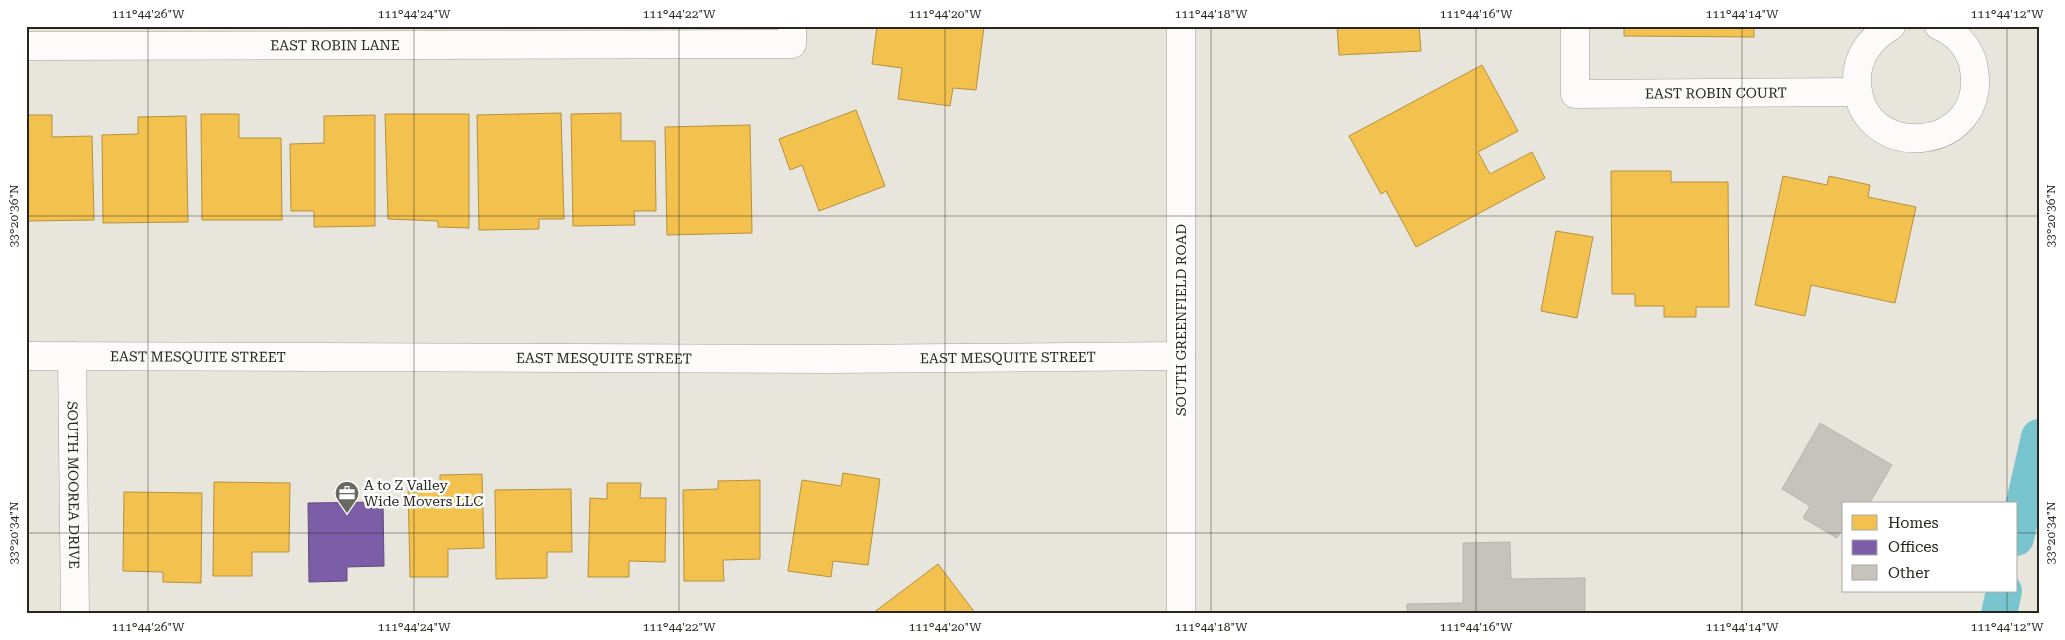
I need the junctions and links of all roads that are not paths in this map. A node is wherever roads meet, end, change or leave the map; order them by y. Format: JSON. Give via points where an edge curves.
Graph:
{"nodes":[{"id":1,"x":1181,"y":26,"type":"edge"},
{"id":2,"x":1575,"y":26,"type":"edge"},
{"id":3,"x":1891,"y":26,"type":"edge"},
{"id":4,"x":1939,"y":26,"type":"edge"},
{"id":5,"x":792,"y":35,"type":"edge"},
{"id":6,"x":26,"y":46,"type":"edge"},
{"id":7,"x":1857,"y":92,"type":"junction"},
{"id":8,"x":26,"y":356,"type":"edge"},
{"id":9,"x":72,"y":356,"type":"junction"},
{"id":10,"x":1181,"y":356,"type":"junction"},
{"id":11,"x":75,"y":614,"type":"edge"},
{"id":12,"x":1182,"y":614,"type":"edge"}],
"edges":[{"from":1,"to":10,"type":"street","name":"SOUTH GREENFIELD ROAD"},
{"from":2,"to":7,"type":"street","name":"EAST ROBIN COURT","via":[[1575,94]]},
{"from":3,"to":7,"type":"street","via":[[1874,38],[1862,54],[1857,72]]},
{"from":4,"to":7,"type":"street","via":[[1961,41],[1971,58],[1976,77],[1973,97],[1965,114],[1951,129],[1933,137],[1914,140],[1894,136],[1877,125],[1864,110]]},
{"from":5,"to":6,"type":"street","name":"EAST ROBIN LANE"},
{"from":8,"to":9,"type":"street","name":"EAST MESQUITE STREET"},
{"from":9,"to":10,"type":"street","name":"EAST MESQUITE STREET","via":[[811,359]]},
{"from":9,"to":11,"type":"street","name":"SOUTH MOOREA DRIVE"},
{"from":10,"to":12,"type":"street","name":"SOUTH GREENFIELD ROAD"}]}
